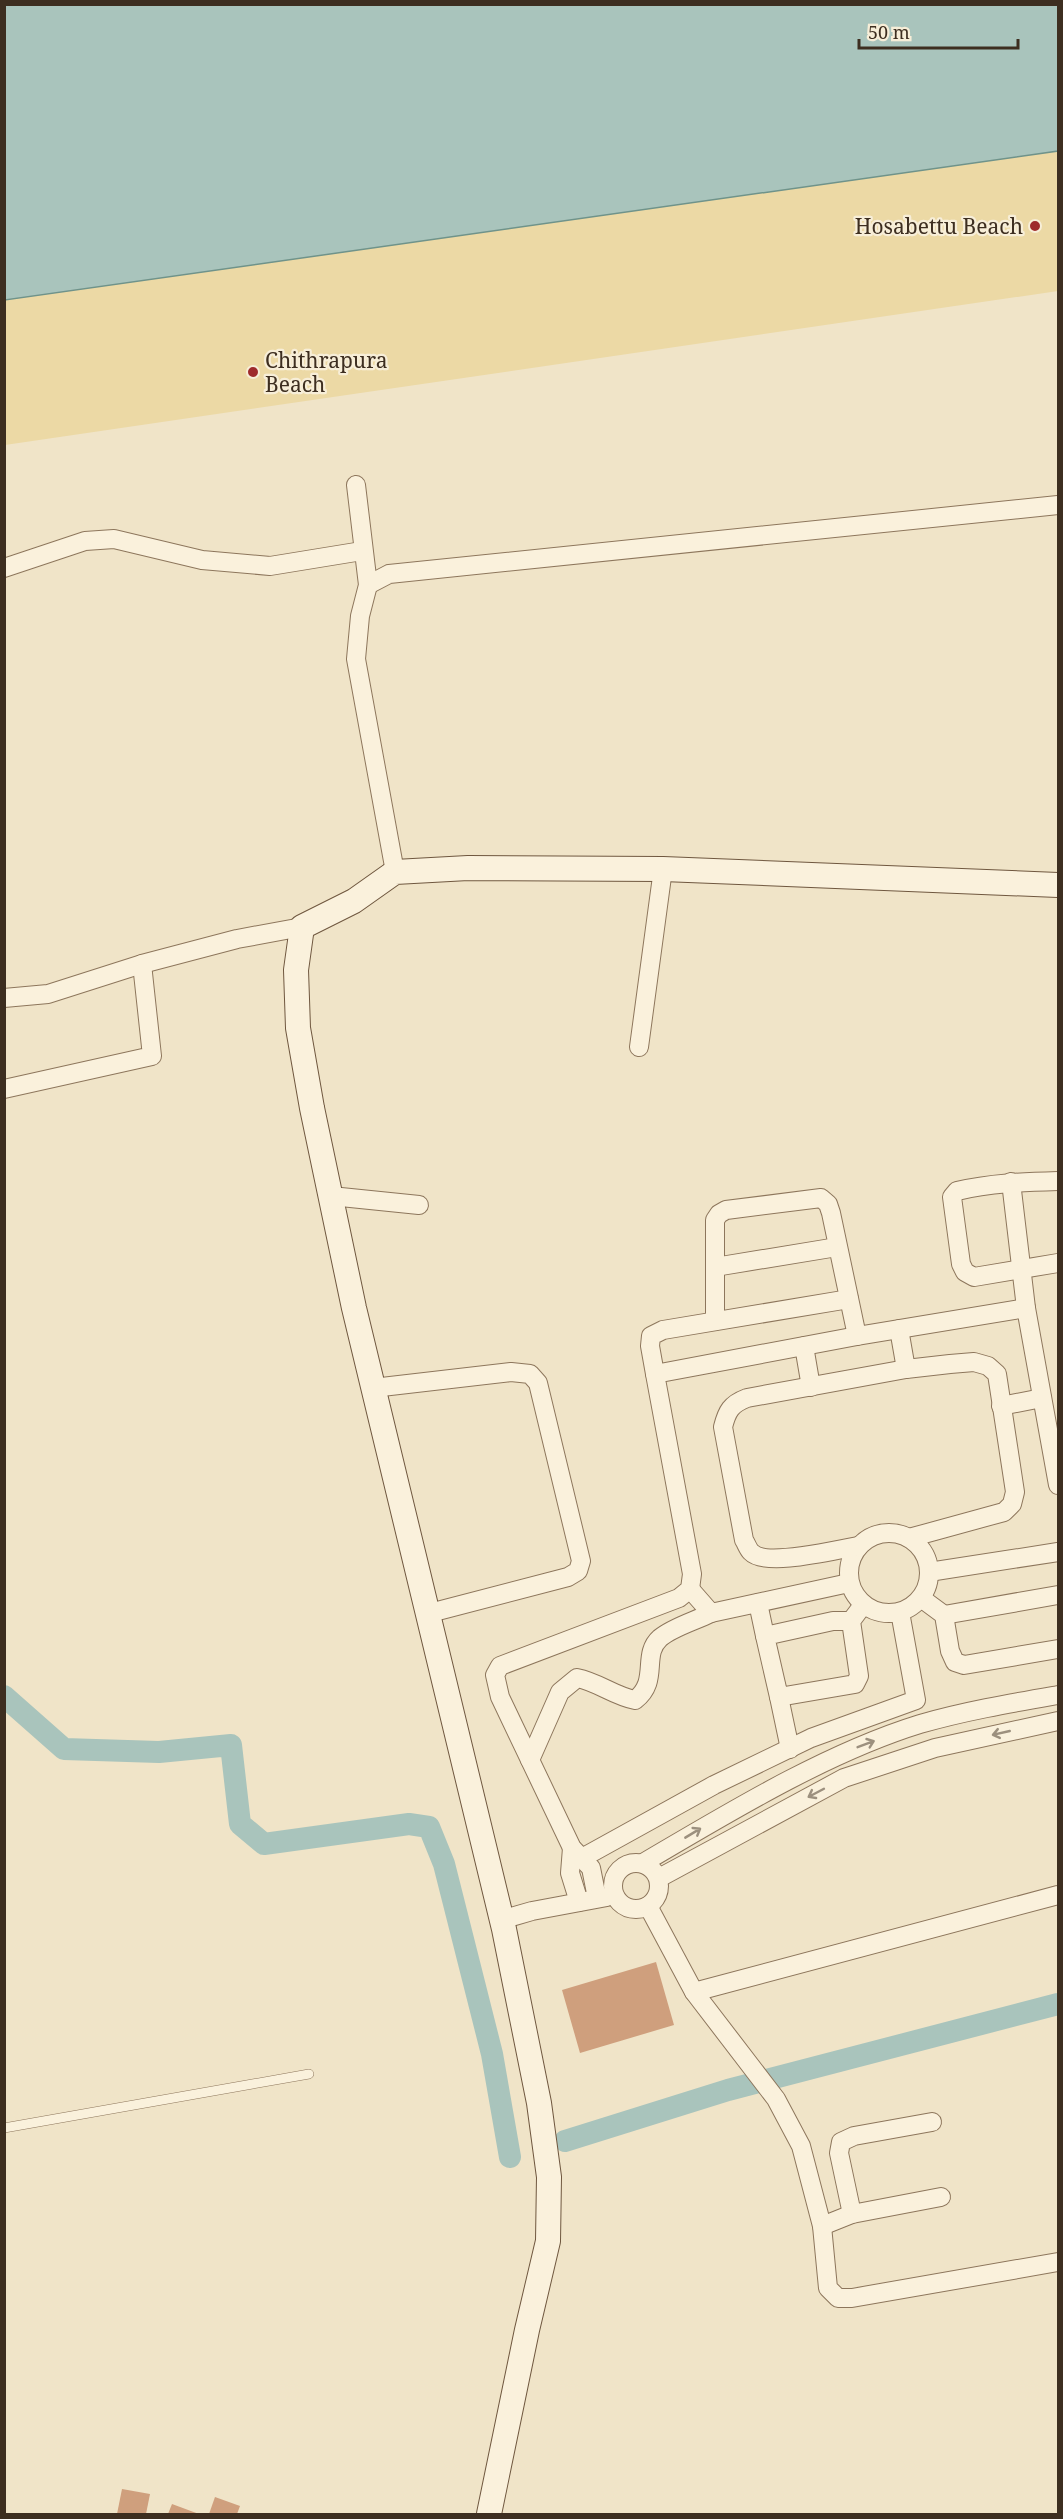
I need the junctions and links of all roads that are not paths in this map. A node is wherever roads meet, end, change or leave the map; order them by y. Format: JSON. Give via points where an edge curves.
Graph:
{"nodes":[{"id":1,"x":356,"y":485,"type":"dead end"},
{"id":2,"x":1059,"y":505,"type":"edge"},
{"id":3,"x":362,"y":551,"type":"junction"},
{"id":4,"x":4,"y":568,"type":"edge"},
{"id":5,"x":368,"y":585,"type":"junction"},
{"id":6,"x":663,"y":869,"type":"junction"},
{"id":7,"x":395,"y":872,"type":"junction"},
{"id":8,"x":1059,"y":885,"type":"edge"},
{"id":9,"x":302,"y":927,"type":"junction"},
{"id":10,"x":142,"y":964,"type":"junction"},
{"id":11,"x":4,"y":998,"type":"edge"},
{"id":12,"x":639,"y":1047,"type":"dead end"},
{"id":13,"x":4,"y":1089,"type":"edge"},
{"id":14,"x":1059,"y":1181,"type":"edge"},
{"id":15,"x":1011,"y":1182,"type":"junction"},
{"id":16,"x":331,"y":1196,"type":"junction"},
{"id":17,"x":419,"y":1205,"type":"dead end"},
{"id":18,"x":837,"y":1247,"type":"junction"},
{"id":19,"x":1059,"y":1263,"type":"edge"},
{"id":20,"x":715,"y":1267,"type":"junction"},
{"id":21,"x":1021,"y":1269,"type":"junction"},
{"id":22,"x":849,"y":1299,"type":"junction"},
{"id":23,"x":1026,"y":1308,"type":"junction"},
{"id":24,"x":715,"y":1321,"type":"junction"},
{"id":25,"x":899,"y":1329,"type":"junction"},
{"id":26,"x":857,"y":1336,"type":"junction"},
{"id":27,"x":804,"y":1346,"type":"junction"},
{"id":28,"x":906,"y":1369,"type":"junction"},
{"id":29,"x":655,"y":1374,"type":"junction"},
{"id":30,"x":811,"y":1387,"type":"junction"},
{"id":31,"x":373,"y":1389,"type":"junction"},
{"id":32,"x":1042,"y":1398,"type":"junction"},
{"id":33,"x":1001,"y":1406,"type":"junction"},
{"id":34,"x":1059,"y":1485,"type":"edge"},
{"id":35,"x":909,"y":1538,"type":"junction"},
{"id":36,"x":859,"y":1546,"type":"junction"},
{"id":37,"x":1059,"y":1552,"type":"edge"},
{"id":38,"x":930,"y":1572,"type":"junction"},
{"id":39,"x":849,"y":1583,"type":"junction"},
{"id":40,"x":690,"y":1588,"type":"junction"},
{"id":41,"x":1059,"y":1595,"type":"edge"},
{"id":42,"x":921,"y":1598,"type":"junction"},
{"id":43,"x":758,"y":1603,"type":"junction"},
{"id":44,"x":863,"y":1605,"type":"junction"},
{"id":45,"x":900,"y":1612,"type":"junction"},
{"id":46,"x":711,"y":1613,"type":"junction"},
{"id":47,"x":426,"y":1614,"type":"junction"},
{"id":48,"x":944,"y":1615,"type":"junction"},
{"id":49,"x":851,"y":1621,"type":"junction"},
{"id":50,"x":765,"y":1636,"type":"junction"},
{"id":51,"x":1059,"y":1649,"type":"edge"},
{"id":52,"x":1059,"y":1695,"type":"edge"},
{"id":53,"x":779,"y":1697,"type":"junction"},
{"id":54,"x":916,"y":1700,"type":"junction"},
{"id":55,"x":1059,"y":1721,"type":"edge"},
{"id":56,"x":920,"y":1724,"type":"junction"},
{"id":57,"x":790,"y":1749,"type":"junction"},
{"id":58,"x":927,"y":1751,"type":"junction"},
{"id":59,"x":530,"y":1760,"type":"junction"},
{"id":60,"x":577,"y":1853,"type":"junction"},
{"id":61,"x":643,"y":1863,"type":"junction"},
{"id":62,"x":659,"y":1878,"type":"junction"},
{"id":63,"x":1059,"y":1894,"type":"edge"},
{"id":64,"x":606,"y":1897,"type":"junction"},
{"id":65,"x":579,"y":1902,"type":"junction"},
{"id":66,"x":648,"y":1906,"type":"junction"},
{"id":67,"x":501,"y":1920,"type":"junction"},
{"id":68,"x":694,"y":1992,"type":"junction"},
{"id":69,"x":309,"y":2074,"type":"dead end"},
{"id":70,"x":932,"y":2122,"type":"dead end"},
{"id":71,"x":4,"y":2128,"type":"edge"},
{"id":72,"x":941,"y":2197,"type":"dead end"},
{"id":73,"x":852,"y":2214,"type":"junction"},
{"id":74,"x":822,"y":2226,"type":"junction"},
{"id":75,"x":1059,"y":2262,"type":"edge"},
{"id":76,"x":489,"y":2514,"type":"edge"}],
"edges":[{"from":1,"to":3,"type":"street"},
{"from":2,"to":5,"type":"street","via":[[389,574]]},
{"from":3,"to":4,"type":"street","via":[[260,566],[202,560],[114,539],[85,541]]},
{"from":3,"to":5,"type":"street"},
{"from":5,"to":7,"type":"street","via":[[356,659]]},
{"from":6,"to":7,"type":"street","via":[[468,868]]},
{"from":6,"to":8,"type":"street"},
{"from":6,"to":12,"type":"street"},
{"from":7,"to":9,"type":"street","via":[[354,901]]},
{"from":9,"to":10,"type":"street"},
{"from":9,"to":16,"type":"street","via":[[297,969],[298,1028]]},
{"from":10,"to":11,"type":"street","via":[[48,994]]},
{"from":10,"to":13,"type":"street","via":[[152,1056]]},
{"from":14,"to":15,"type":"street"},
{"from":15,"to":21,"type":"street"},
{"from":15,"to":21,"type":"street","via":[[957,1191],[952,1197],[952,1209],[965,1272],[974,1277]]},
{"from":16,"to":17,"type":"street"},
{"from":16,"to":31,"type":"street"},
{"from":18,"to":20,"type":"street"},
{"from":18,"to":20,"type":"street","via":[[831,1213],[821,1198],[726,1210],[715,1220]]},
{"from":18,"to":22,"type":"street"},
{"from":19,"to":21,"type":"street"},
{"from":20,"to":24,"type":"street"},
{"from":21,"to":23,"type":"street"},
{"from":22,"to":24,"type":"street"},
{"from":22,"to":26,"type":"street"},
{"from":23,"to":25,"type":"street"},
{"from":23,"to":32,"type":"street"},
{"from":24,"to":29,"type":"street","via":[[663,1330],[651,1336]]},
{"from":25,"to":26,"type":"street"},
{"from":25,"to":28,"type":"street"},
{"from":26,"to":27,"type":"street"},
{"from":27,"to":29,"type":"street"},
{"from":27,"to":30,"type":"street"},
{"from":28,"to":30,"type":"street"},
{"from":28,"to":33,"type":"street","via":[[974,1362],[988,1366],[997,1374]]},
{"from":29,"to":40,"type":"street","via":[[692,1574]]},
{"from":30,"to":36,"type":"street","via":[[747,1398],[734,1402],[727,1411],[723,1427],[744,1540],[752,1553],[762,1558]]},
{"from":31,"to":47,"type":"street"},
{"from":31,"to":47,"type":"street","via":[[511,1372],[530,1374],[538,1383],[581,1561],[578,1571],[568,1577]]},
{"from":32,"to":33,"type":"street"},
{"from":32,"to":34,"type":"street"},
{"from":33,"to":35,"type":"street","via":[[1015,1492],[1012,1504],[1004,1512]]},
{"from":35,"to":36,"type":"street","via":[[882,1533]]},
{"from":35,"to":38,"type":"street","via":[[923,1552]]},
{"from":36,"to":39,"type":"street","via":[[851,1558]]},
{"from":37,"to":38,"type":"street"},
{"from":38,"to":42,"type":"street"},
{"from":39,"to":43,"type":"street"},
{"from":39,"to":44,"type":"street"},
{"from":40,"to":46,"type":"street"},
{"from":40,"to":59,"type":"street","via":[[679,1598],[500,1666],[495,1675],[496,1689]]},
{"from":41,"to":48,"type":"street"},
{"from":42,"to":45,"type":"street"},
{"from":42,"to":48,"type":"street"},
{"from":43,"to":46,"type":"street"},
{"from":43,"to":50,"type":"street"},
{"from":44,"to":45,"type":"street","via":[[875,1612]]},
{"from":44,"to":49,"type":"street"},
{"from":45,"to":54,"type":"street"},
{"from":46,"to":59,"type":"street","via":[[660,1638],[652,1648],[648,1686],[635,1700],[588,1680],[577,1678],[568,1684],[560,1692]]},
{"from":47,"to":67,"type":"street"},
{"from":48,"to":51,"type":"street","via":[[950,1651],[955,1662],[963,1665]]},
{"from":49,"to":50,"type":"street"},
{"from":49,"to":53,"type":"street","via":[[859,1676],[855,1684]]},
{"from":50,"to":53,"type":"street"},
{"from":52,"to":56,"type":"street"},
{"from":53,"to":57,"type":"street"},
{"from":54,"to":56,"type":"street"},
{"from":54,"to":57,"type":"street"},
{"from":55,"to":58,"type":"street","one_way":true},
{"from":56,"to":58,"type":"street"},
{"from":61,"to":56,"type":"street","one_way":true,"via":[[813,1768]]},
{"from":57,"to":60,"type":"street"},
{"from":58,"to":62,"type":"street","one_way":true,"via":[[844,1778]]},
{"from":59,"to":60,"type":"street"},
{"from":60,"to":64,"type":"street","via":[[591,1868]]},
{"from":60,"to":65,"type":"street","via":[[570,1873]]},
{"from":61,"to":62,"type":"street"},
{"from":61,"to":64,"type":"street","via":[[628,1864],[617,1873]]},
{"from":62,"to":66,"type":"street","via":[[658,1894]]},
{"from":63,"to":68,"type":"street"},
{"from":64,"to":65,"type":"street"},
{"from":64,"to":66,"type":"street","via":[[633,1909]]},
{"from":65,"to":67,"type":"street"},
{"from":66,"to":68,"type":"street"},
{"from":67,"to":76,"type":"street","via":[[539,2103],[549,2177],[548,2241]]},
{"from":68,"to":74,"type":"street","via":[[776,2098],[801,2146]]},
{"from":69,"to":71,"type":"lane"},
{"from":70,"to":73,"type":"street","via":[[854,2136],[841,2142],[838,2153]]},
{"from":72,"to":73,"type":"street"},
{"from":73,"to":74,"type":"street"},
{"from":74,"to":75,"type":"street","via":[[828,2288],[838,2298]]}]}
